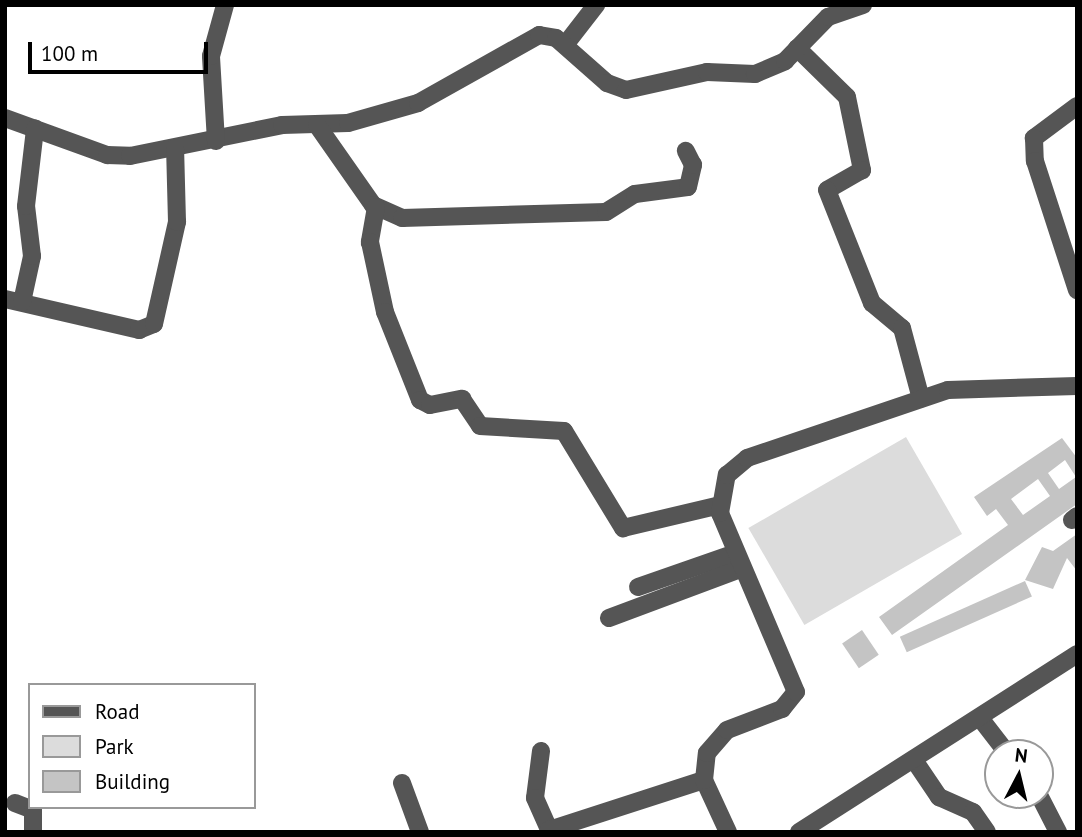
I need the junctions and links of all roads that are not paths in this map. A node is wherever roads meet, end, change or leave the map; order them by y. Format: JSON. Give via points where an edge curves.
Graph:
{"nodes":[{"id":1,"x":225,"y":5,"type":"edge"},
{"id":2,"x":596,"y":5,"type":"edge"},
{"id":3,"x":863,"y":5,"type":"edge"},
{"id":4,"x":565,"y":45,"type":"junction"},
{"id":5,"x":797,"y":48,"type":"junction"},
{"id":6,"x":1077,"y":106,"type":"edge"},
{"id":7,"x":5,"y":118,"type":"edge"},
{"id":8,"x":317,"y":125,"type":"junction"},
{"id":9,"x":35,"y":129,"type":"junction"},
{"id":10,"x":216,"y":141,"type":"junction"},
{"id":11,"x":175,"y":148,"type":"junction"},
{"id":12,"x":686,"y":151,"type":"dead end"},
{"id":13,"x":376,"y":207,"type":"junction"},
{"id":14,"x":1077,"y":290,"type":"edge"},
{"id":15,"x":14,"y":300,"type":"edge"},
{"id":16,"x":1077,"y":386,"type":"edge"},
{"id":17,"x":921,"y":399,"type":"junction"},
{"id":18,"x":720,"y":505,"type":"junction"},
{"id":19,"x":736,"y":562,"type":"junction"},
{"id":20,"x":638,"y":587,"type":"dead end"},
{"id":21,"x":609,"y":618,"type":"dead end"},
{"id":22,"x":1077,"y":654,"type":"edge"},
{"id":23,"x":979,"y":718,"type":"junction"},
{"id":24,"x":996,"y":739,"type":"edge"},
{"id":25,"x":541,"y":751,"type":"dead end"},
{"id":26,"x":914,"y":760,"type":"junction"},
{"id":27,"x":704,"y":780,"type":"junction"},
{"id":28,"x":402,"y":783,"type":"dead end"},
{"id":29,"x":15,"y":803,"type":"dead end"},
{"id":30,"x":28,"y":808,"type":"edge"},
{"id":31,"x":30,"y":809,"type":"edge"},
{"id":32,"x":1046,"y":809,"type":"edge"},
{"id":33,"x":548,"y":831,"type":"edge"},
{"id":34,"x":33,"y":832,"type":"edge"},
{"id":35,"x":420,"y":832,"type":"edge"},
{"id":36,"x":728,"y":832,"type":"edge"},
{"id":37,"x":799,"y":832,"type":"edge"},
{"id":38,"x":987,"y":832,"type":"edge"},
{"id":39,"x":1058,"y":832,"type":"edge"}],
"edges":[{"from":1,"to":10,"type":"street","via":[[211,56]]},
{"from":2,"to":4,"type":"street"},
{"from":3,"to":5,"type":"street","via":[[828,18]]},
{"from":4,"to":5,"type":"street","via":[[607,83],[626,90],[707,72],[772,70]]},
{"from":4,"to":8,"type":"street","via":[[531,36],[418,103],[348,123]]},
{"from":5,"to":17,"type":"street","via":[[847,97],[862,170],[827,190],[873,303],[902,328]]},
{"from":6,"to":14,"type":"street","via":[[1034,138],[1035,162]]},
{"from":7,"to":9,"type":"street"},
{"from":8,"to":10,"type":"street"},
{"from":8,"to":13,"type":"street"},
{"from":9,"to":11,"type":"street","via":[[107,155]]},
{"from":9,"to":15,"type":"street","via":[[26,206],[32,256]]},
{"from":10,"to":11,"type":"street"},
{"from":11,"to":15,"type":"street","via":[[177,222],[154,324],[139,330]]},
{"from":12,"to":13,"type":"street","via":[[693,165],[688,187],[635,194],[606,212],[515,211],[450,221],[401,218]]},
{"from":13,"to":18,"type":"street","via":[[370,242],[385,313],[424,403],[463,399],[480,426],[564,431],[623,528]]},
{"from":16,"to":17,"type":"street","via":[[989,384]]},
{"from":17,"to":18,"type":"street","via":[[747,458],[727,475]]},
{"from":18,"to":19,"type":"street"},
{"from":19,"to":20,"type":"street"},
{"from":19,"to":21,"type":"street"},
{"from":19,"to":27,"type":"street","via":[[796,692],[782,709],[722,735],[707,753]]},
{"from":22,"to":23,"type":"street"},
{"from":23,"to":24,"type":"street"},
{"from":23,"to":26,"type":"street"},
{"from":25,"to":33,"type":"street","via":[[535,798]]},
{"from":26,"to":37,"type":"street"},
{"from":26,"to":38,"type":"street","via":[[939,797],[973,812]]},
{"from":27,"to":33,"type":"street"},
{"from":27,"to":36,"type":"street"},
{"from":28,"to":35,"type":"street"},
{"from":29,"to":30,"type":"street"},
{"from":31,"to":34,"type":"street"},
{"from":32,"to":39,"type":"street"}]}
